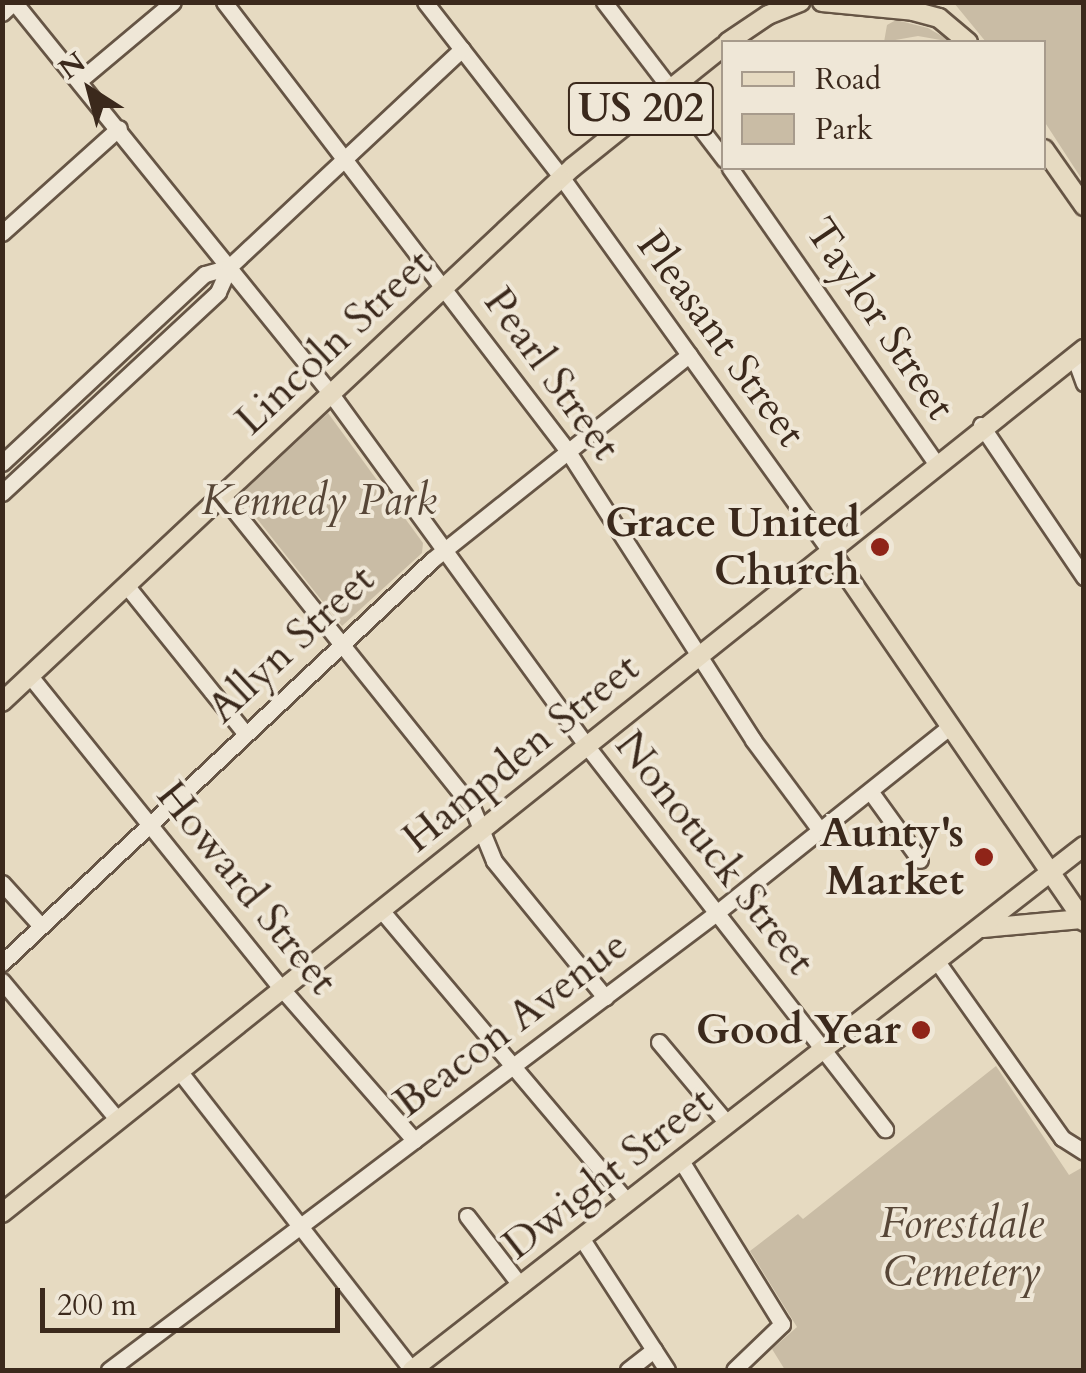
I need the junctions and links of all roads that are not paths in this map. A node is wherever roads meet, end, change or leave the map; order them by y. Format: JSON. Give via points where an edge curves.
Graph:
{"nodes":[{"id":1,"x":14,"y":2,"type":"edge"},
{"id":2,"x":173,"y":2,"type":"edge"},
{"id":3,"x":224,"y":2,"type":"edge"},
{"id":4,"x":425,"y":2,"type":"edge"},
{"id":5,"x":604,"y":2,"type":"edge"},
{"id":6,"x":801,"y":2,"type":"edge"},
{"id":7,"x":822,"y":2,"type":"edge"},
{"id":8,"x":2,"y":13,"type":"edge"},
{"id":9,"x":732,"y":40,"type":"edge"},
{"id":10,"x":966,"y":40,"type":"edge"},
{"id":11,"x":721,"y":48,"type":"edge"},
{"id":12,"x":462,"y":49,"type":"junction"},
{"id":13,"x":80,"y":80,"type":"junction"},
{"id":14,"x":668,"y":88,"type":"junction"},
{"id":15,"x":120,"y":128,"type":"junction"},
{"id":16,"x":1046,"y":152,"type":"edge"},
{"id":17,"x":721,"y":155,"type":"edge"},
{"id":18,"x":349,"y":158,"type":"junction"},
{"id":19,"x":731,"y":170,"type":"edge"},
{"id":20,"x":562,"y":178,"type":"junction"},
{"id":21,"x":1084,"y":206,"type":"edge"},
{"id":22,"x":2,"y":233,"type":"edge"},
{"id":23,"x":229,"y":267,"type":"junction"},
{"id":24,"x":446,"y":286,"type":"junction"},
{"id":25,"x":1079,"y":352,"type":"edge"},
{"id":26,"x":688,"y":354,"type":"junction"},
{"id":27,"x":1084,"y":383,"type":"edge"},
{"id":28,"x":331,"y":394,"type":"junction"},
{"id":29,"x":981,"y":424,"type":"junction"},
{"id":30,"x":567,"y":450,"type":"junction"},
{"id":31,"x":936,"y":462,"type":"junction"},
{"id":32,"x":2,"y":463,"type":"edge"},
{"id":33,"x":2,"y":493,"type":"edge"},
{"id":34,"x":222,"y":494,"type":"junction"},
{"id":35,"x":829,"y":549,"type":"junction"},
{"id":36,"x":443,"y":550,"type":"junction"},
{"id":37,"x":1084,"y":577,"type":"edge"},
{"id":38,"x":126,"y":585,"type":"junction"},
{"id":39,"x":340,"y":643,"type":"junction"},
{"id":40,"x":701,"y":654,"type":"junction"},
{"id":41,"x":30,"y":676,"type":"junction"},
{"id":42,"x":2,"y":702,"type":"edge"},
{"id":43,"x":950,"y":727,"type":"junction"},
{"id":44,"x":246,"y":734,"type":"junction"},
{"id":45,"x":586,"y":745,"type":"junction"},
{"id":46,"x":870,"y":791,"type":"junction"},
{"id":47,"x":150,"y":826,"type":"junction"},
{"id":48,"x":819,"y":829,"type":"junction"},
{"id":49,"x":480,"y":830,"type":"junction"},
{"id":50,"x":1084,"y":846,"type":"edge"},
{"id":51,"x":920,"y":860,"type":"dead end"},
{"id":52,"x":1046,"y":874,"type":"junction"},
{"id":53,"x":2,"y":884,"type":"edge"},
{"id":54,"x":381,"y":910,"type":"junction"},
{"id":55,"x":715,"y":914,"type":"junction"},
{"id":56,"x":1083,"y":920,"type":"edge"},
{"id":57,"x":41,"y":926,"type":"junction"},
{"id":58,"x":976,"y":930,"type":"junction"},
{"id":59,"x":936,"y":960,"type":"junction"},
{"id":60,"x":2,"y":963,"type":"edge"},
{"id":61,"x":2,"y":981,"type":"edge"},
{"id":62,"x":282,"y":988,"type":"junction"},
{"id":63,"x":605,"y":997,"type":"junction"},
{"id":64,"x":659,"y":1042,"type":"dead end"},
{"id":65,"x":823,"y":1048,"type":"junction"},
{"id":66,"x":511,"y":1068,"type":"junction"},
{"id":67,"x":180,"y":1072,"type":"junction"},
{"id":68,"x":118,"y":1120,"type":"junction"},
{"id":69,"x":727,"y":1123,"type":"junction"},
{"id":70,"x":886,"y":1129,"type":"dead end"},
{"id":71,"x":414,"y":1140,"type":"junction"},
{"id":72,"x":1084,"y":1152,"type":"edge"},
{"id":73,"x":680,"y":1160,"type":"junction"},
{"id":74,"x":627,"y":1200,"type":"junction"},
{"id":75,"x":2,"y":1212,"type":"edge"},
{"id":76,"x":467,"y":1216,"type":"dead end"},
{"id":77,"x":300,"y":1225,"type":"junction"},
{"id":78,"x":582,"y":1239,"type":"junction"},
{"id":79,"x":521,"y":1286,"type":"junction"},
{"id":80,"x":654,"y":1350,"type":"junction"},
{"id":81,"x":109,"y":1370,"type":"edge"},
{"id":82,"x":412,"y":1370,"type":"edge"},
{"id":83,"x":628,"y":1370,"type":"edge"},
{"id":84,"x":667,"y":1370,"type":"edge"},
{"id":85,"x":734,"y":1370,"type":"edge"}],
"edges":[{"from":1,"to":8,"type":"street"},
{"from":1,"to":13,"type":"street","name":"Nonotuck Street"},
{"from":2,"to":13,"type":"street"},
{"from":3,"to":18,"type":"street","name":"Pearl Street"},
{"from":4,"to":12,"type":"street","name":"Pleasant Street"},
{"from":5,"to":14,"type":"street"},
{"from":6,"to":9,"type":"main road","name":"Lincoln Street","number":"US 202"},
{"from":7,"to":10,"type":"main road","via":[[913,10],[939,18]]},
{"from":11,"to":14,"type":"main road","name":"Lincoln Street","number":"US 202"},
{"from":12,"to":18,"type":"street"},
{"from":12,"to":20,"type":"street","name":"Pleasant Street"},
{"from":13,"to":15,"type":"street","name":"Nonotuck Street"},
{"from":14,"to":17,"type":"street"},
{"from":14,"to":20,"type":"main road","name":"Lincoln Street","number":"US 202"},
{"from":15,"to":22,"type":"street"},
{"from":15,"to":23,"type":"street","name":"Nonotuck Street"},
{"from":16,"to":21,"type":"main road"},
{"from":18,"to":23,"type":"street"},
{"from":18,"to":24,"type":"street","name":"Pearl Street"},
{"from":19,"to":31,"type":"street","name":"Taylor Street"},
{"from":20,"to":24,"type":"main road","name":"Lincoln Street","number":"US 202"},
{"from":20,"to":26,"type":"street","name":"Pleasant Street"},
{"from":23,"to":28,"type":"street","name":"Nonotuck Street"},
{"from":23,"to":32,"type":"street","via":[[205,274]]},
{"from":23,"to":33,"type":"street","via":[[218,292]]},
{"from":24,"to":28,"type":"main road","name":"Lincoln Street","number":"US 202"},
{"from":24,"to":30,"type":"street","name":"Pearl Street"},
{"from":25,"to":27,"type":"street"},
{"from":25,"to":29,"type":"main road","name":"Hampden Street"},
{"from":26,"to":30,"type":"street","name":"Allyn Street"},
{"from":26,"to":35,"type":"street","name":"Pleasant Street"},
{"from":28,"to":34,"type":"main road","name":"Lincoln Street","number":"US 202"},
{"from":28,"to":36,"type":"street","name":"Nonotuck Street"},
{"from":29,"to":31,"type":"main road","name":"Hampden Street"},
{"from":29,"to":37,"type":"street"},
{"from":30,"to":36,"type":"street","name":"Allyn Street"},
{"from":30,"to":40,"type":"street","name":"Pearl Street"},
{"from":31,"to":35,"type":"main road","name":"Hampden Street"},
{"from":34,"to":38,"type":"main road","name":"Lincoln Street","number":"US 202"},
{"from":34,"to":39,"type":"street"},
{"from":35,"to":40,"type":"main road","name":"Hampden Street"},
{"from":35,"to":43,"type":"main road","name":"Pleasant Street"},
{"from":36,"to":39,"type":"street","name":"Allyn Street"},
{"from":36,"to":45,"type":"street","name":"Nonotuck Street"},
{"from":38,"to":41,"type":"main road","name":"Lincoln Street","number":"US 202"},
{"from":38,"to":44,"type":"street"},
{"from":39,"to":44,"type":"street","name":"Allyn Street"},
{"from":39,"to":49,"type":"street","via":[[472,807]]},
{"from":40,"to":45,"type":"main road","name":"Hampden Street"},
{"from":40,"to":48,"type":"street","name":"Pearl Street"},
{"from":41,"to":42,"type":"main road","name":"Lincoln Street","number":"US 202"},
{"from":41,"to":47,"type":"street","name":"Howard Street"},
{"from":43,"to":46,"type":"street","name":"Beacon Avenue"},
{"from":43,"to":52,"type":"main road","name":"Pleasant Street"},
{"from":44,"to":47,"type":"street","name":"Allyn Street"},
{"from":45,"to":49,"type":"main road","name":"Hampden Street"},
{"from":45,"to":55,"type":"street","name":"Nonotuck Street"},
{"from":46,"to":48,"type":"street","name":"Beacon Avenue"},
{"from":46,"to":51,"type":"street"},
{"from":47,"to":57,"type":"street","name":"Allyn Street"},
{"from":47,"to":62,"type":"street","name":"Howard Street"},
{"from":48,"to":55,"type":"street","name":"Beacon Avenue"},
{"from":49,"to":54,"type":"main road","name":"Hampden Street"},
{"from":49,"to":63,"type":"street","via":[[494,860]]},
{"from":50,"to":52,"type":"main road","name":"Dwight Street"},
{"from":52,"to":56,"type":"main road","name":"Pleasant Street"},
{"from":52,"to":58,"type":"main road","name":"Dwight Street"},
{"from":53,"to":57,"type":"street"},
{"from":54,"to":62,"type":"main road","name":"Hampden Street"},
{"from":54,"to":66,"type":"street"},
{"from":55,"to":63,"type":"street","name":"Beacon Avenue"},
{"from":55,"to":65,"type":"street","name":"Nonotuck Street"},
{"from":56,"to":58,"type":"main road"},
{"from":57,"to":60,"type":"street","name":"Allyn Street"},
{"from":58,"to":59,"type":"main road","name":"Dwight Street"},
{"from":59,"to":65,"type":"main road","name":"Dwight Street"},
{"from":59,"to":72,"type":"street","via":[[1062,1138]]},
{"from":61,"to":68,"type":"street"},
{"from":62,"to":67,"type":"main road","name":"Hampden Street"},
{"from":62,"to":71,"type":"street","name":"Howard Street"},
{"from":63,"to":66,"type":"street","name":"Beacon Avenue"},
{"from":64,"to":69,"type":"street"},
{"from":65,"to":69,"type":"main road","name":"Dwight Street"},
{"from":65,"to":70,"type":"street","name":"Nonotuck Street"},
{"from":66,"to":71,"type":"street","name":"Beacon Avenue"},
{"from":66,"to":74,"type":"street","via":[[560,1113]]},
{"from":67,"to":68,"type":"main road","name":"Hampden Street"},
{"from":67,"to":77,"type":"street"},
{"from":68,"to":75,"type":"main road","name":"Hampden Street"},
{"from":69,"to":73,"type":"main road","name":"Dwight Street"},
{"from":71,"to":77,"type":"street","name":"Beacon Avenue"},
{"from":73,"to":74,"type":"main road","name":"Dwight Street"},
{"from":73,"to":85,"type":"street","via":[[782,1324]]},
{"from":74,"to":78,"type":"main road","name":"Dwight Street"},
{"from":76,"to":79,"type":"street"},
{"from":77,"to":81,"type":"street","name":"Beacon Avenue"},
{"from":77,"to":82,"type":"street"},
{"from":78,"to":79,"type":"main road","name":"Dwight Street"},
{"from":78,"to":80,"type":"street"},
{"from":79,"to":82,"type":"main road","name":"Dwight Street"},
{"from":80,"to":83,"type":"street"},
{"from":80,"to":84,"type":"street"}]}
